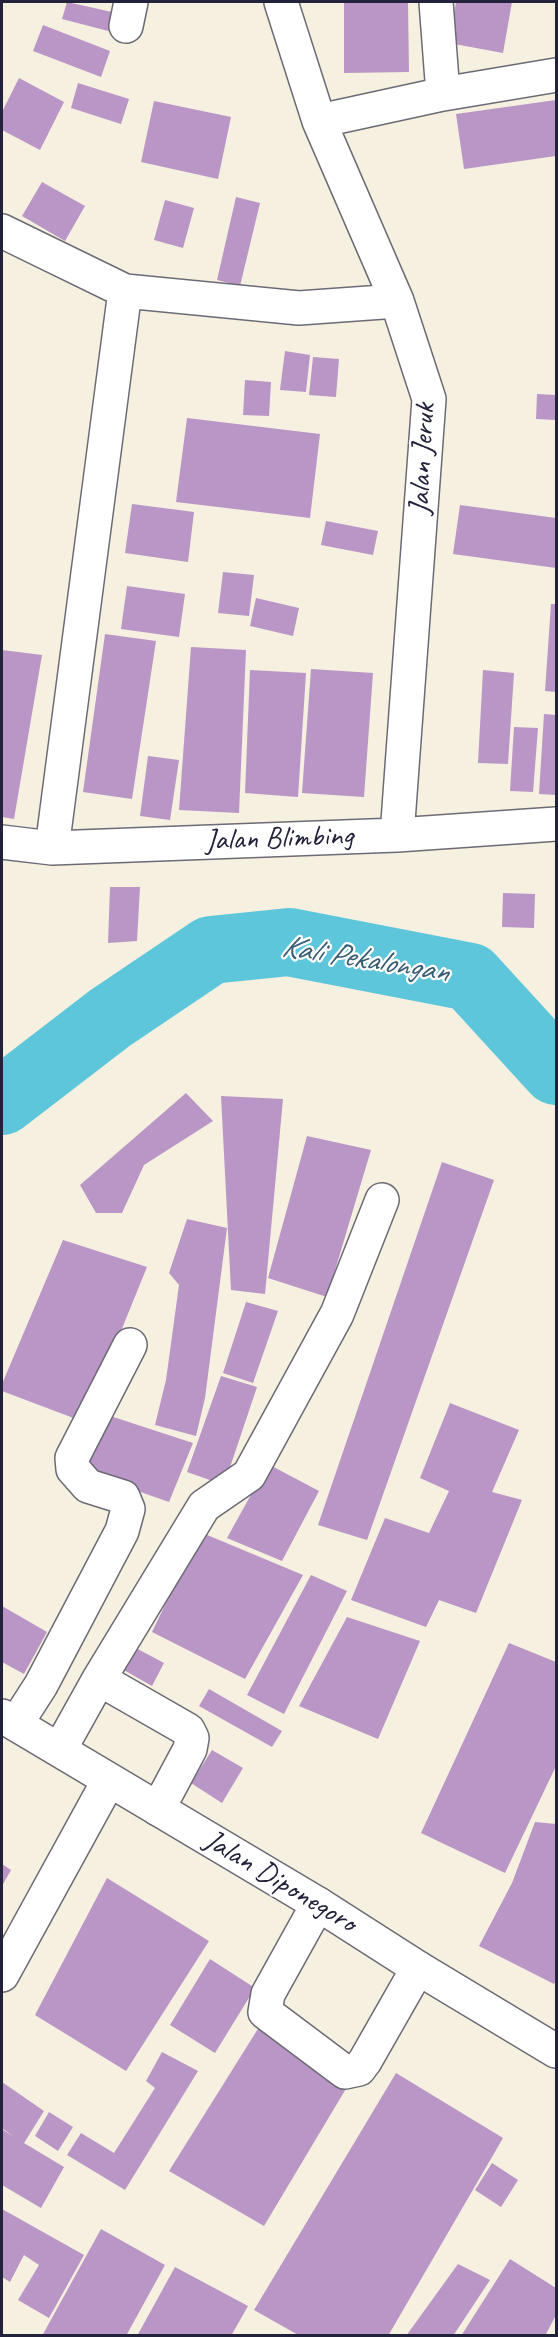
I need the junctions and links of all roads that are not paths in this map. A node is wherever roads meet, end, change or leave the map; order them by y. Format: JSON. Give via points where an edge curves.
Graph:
{"nodes":[{"id":1,"x":281,"y":2,"type":"edge"},
{"id":2,"x":436,"y":2,"type":"edge"},
{"id":3,"x":556,"y":75,"type":"edge"},
{"id":4,"x":443,"y":94,"type":"junction"},
{"id":5,"x":319,"y":121,"type":"junction"},
{"id":6,"x":2,"y":231,"type":"edge"},
{"id":7,"x":125,"y":291,"type":"junction"},
{"id":8,"x":397,"y":301,"type":"junction"},
{"id":9,"x":556,"y":824,"type":"edge"},
{"id":10,"x":397,"y":835,"type":"junction"},
{"id":11,"x":2,"y":842,"type":"edge"},
{"id":12,"x":52,"y":848,"type":"junction"},
{"id":13,"x":382,"y":1200,"type":"dead end"},
{"id":14,"x":130,"y":1345,"type":"dead end"},
{"id":15,"x":99,"y":1679,"type":"junction"},
{"id":16,"x":9,"y":1720,"type":"edge"},
{"id":17,"x":60,"y":1749,"type":"junction"},
{"id":18,"x":109,"y":1780,"type":"junction"},
{"id":19,"x":158,"y":1809,"type":"junction"},
{"id":20,"x":318,"y":1904,"type":"junction"},
{"id":21,"x":418,"y":1968,"type":"junction"},
{"id":22,"x":2,"y":1975,"type":"edge"},
{"id":23,"x":556,"y":2051,"type":"edge"}],
"edges":[{"from":1,"to":5,"type":"street","name":"Jalan Jeruk"},
{"from":2,"to":4,"type":"street"},
{"from":3,"to":4,"type":"street"},
{"from":4,"to":5,"type":"street"},
{"from":5,"to":8,"type":"street","name":"Jalan Jeruk"},
{"from":6,"to":7,"type":"street"},
{"from":7,"to":8,"type":"street","via":[[298,308]]},
{"from":7,"to":12,"type":"street"},
{"from":8,"to":10,"type":"street","name":"Jalan Jeruk","via":[[429,399]]},
{"from":9,"to":10,"type":"street","name":"Jalan Blimbing"},
{"from":10,"to":12,"type":"street","name":"Jalan Blimbing"},
{"from":11,"to":12,"type":"street","name":"Jalan Blimbing"},
{"from":13,"to":15,"type":"street","via":[[337,1314],[249,1475],[204,1506]]},
{"from":14,"to":16,"type":"street","via":[[72,1458],[73,1469],[88,1486],[123,1497],[128,1509],[122,1531],[41,1685]]},
{"from":15,"to":17,"type":"street"},
{"from":15,"to":19,"type":"street","via":[[188,1730],[192,1738]]},
{"from":16,"to":17,"type":"street","name":"Jalan Diponegoro"},
{"from":17,"to":18,"type":"street","name":"Jalan Diponegoro"},
{"from":18,"to":19,"type":"street","name":"Jalan Diponegoro"},
{"from":18,"to":22,"type":"street"},
{"from":19,"to":20,"type":"street","name":"Jalan Diponegoro"},
{"from":20,"to":21,"type":"street","name":"Jalan Diponegoro"},
{"from":20,"to":21,"type":"street","via":[[268,1994],[265,2012],[345,2072],[359,2069],[365,2061]]},
{"from":21,"to":23,"type":"street","name":"Jalan Diponegoro"}]}
